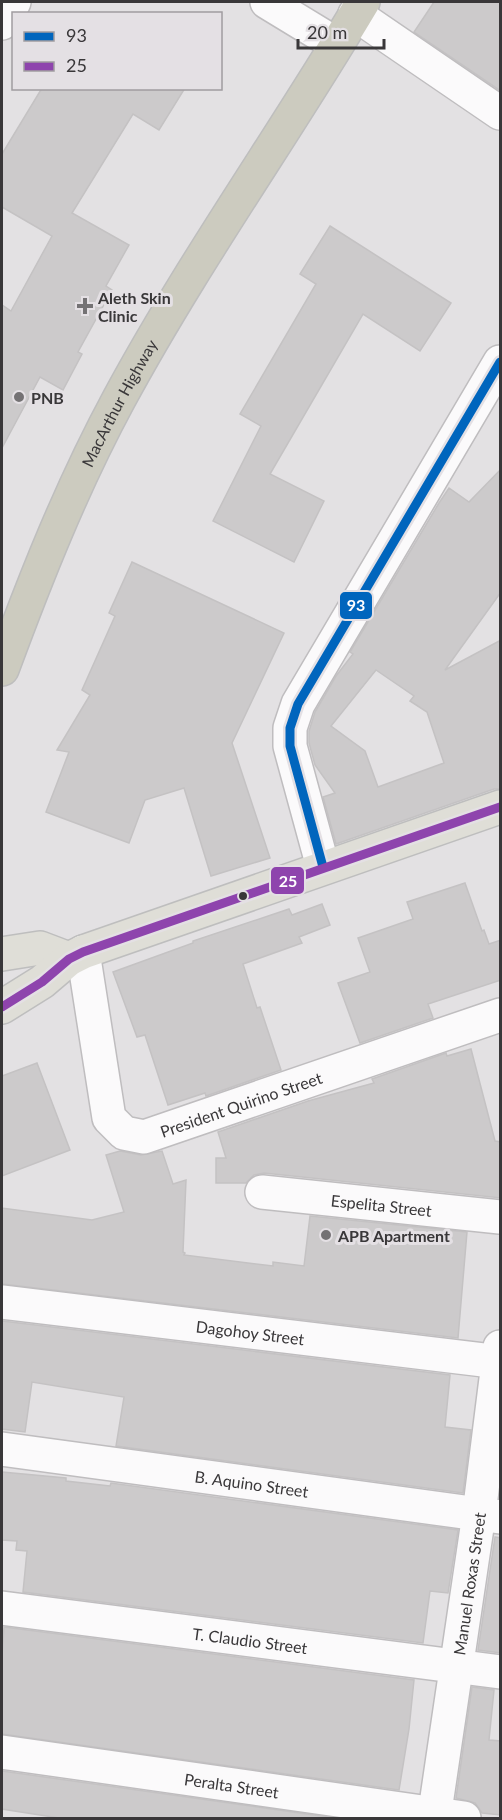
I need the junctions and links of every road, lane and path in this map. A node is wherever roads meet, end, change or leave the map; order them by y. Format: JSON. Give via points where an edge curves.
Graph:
{"nodes":[{"id":1,"x":14,"y":2,"type":"edge"},
{"id":2,"x":267,"y":2,"type":"edge"},
{"id":3,"x":359,"y":8,"type":"edge"},
{"id":4,"x":2,"y":23,"type":"edge"},
{"id":5,"x":336,"y":44,"type":"junction"},
{"id":6,"x":501,"y":113,"type":"edge"},
{"id":7,"x":501,"y":362,"type":"edge"},
{"id":8,"x":2,"y":669,"type":"edge"},
{"id":9,"x":501,"y":807,"type":"edge"},
{"id":10,"x":323,"y":867,"type":"junction"},
{"id":11,"x":2,"y":954,"type":"edge"},
{"id":12,"x":76,"y":956,"type":"junction"},
{"id":13,"x":2,"y":1007,"type":"edge"},
{"id":14,"x":501,"y":1015,"type":"edge"},
{"id":15,"x":262,"y":1192,"type":"dead end"},
{"id":16,"x":501,"y":1217,"type":"edge"},
{"id":17,"x":2,"y":1302,"type":"edge"},
{"id":18,"x":500,"y":1357,"type":"edge"},
{"id":19,"x":2,"y":1449,"type":"edge"},
{"id":20,"x":490,"y":1515,"type":"edge"},
{"id":21,"x":2,"y":1608,"type":"edge"},
{"id":22,"x":457,"y":1666,"type":"junction"},
{"id":23,"x":501,"y":1672,"type":"edge"},
{"id":24,"x":2,"y":1752,"type":"edge"},
{"id":25,"x":444,"y":1817,"type":"edge"}],
"edges":[{"from":1,"to":4,"type":"street"},
{"from":2,"to":5,"type":"street"},
{"from":3,"to":5,"type":"highway","name":"MacArthur Highway"},
{"from":3,"to":6,"type":"street"},
{"from":5,"to":8,"type":"highway","name":"MacArthur Highway","via":[[211,242],[118,400],[42,562]]},
{"from":7,"to":10,"type":"street","via":[[298,704],[290,728],[291,746]]},
{"from":9,"to":10,"type":"main road"},
{"from":10,"to":12,"type":"main road"},
{"from":11,"to":12,"type":"main road","via":[[40,948]]},
{"from":12,"to":13,"type":"main road"},
{"from":12,"to":14,"type":"street","name":"President Quirino Street","via":[[109,1118],[124,1133],[144,1137]]},
{"from":15,"to":16,"type":"street","name":"Espelita Street"},
{"from":17,"to":18,"type":"street","name":"Dagohoy Street"},
{"from":18,"to":20,"type":"street","name":"Manuel Roxas Street"},
{"from":19,"to":20,"type":"street","name":"B. Aquino Street"},
{"from":20,"to":22,"type":"street","name":"Manuel Roxas Street"},
{"from":21,"to":22,"type":"street","name":"T. Claudio Street"},
{"from":22,"to":23,"type":"street","name":"T. Claudio Street"},
{"from":22,"to":25,"type":"street","name":"Manuel Roxas Street"},
{"from":24,"to":25,"type":"street","name":"Peralta Street"}]}
